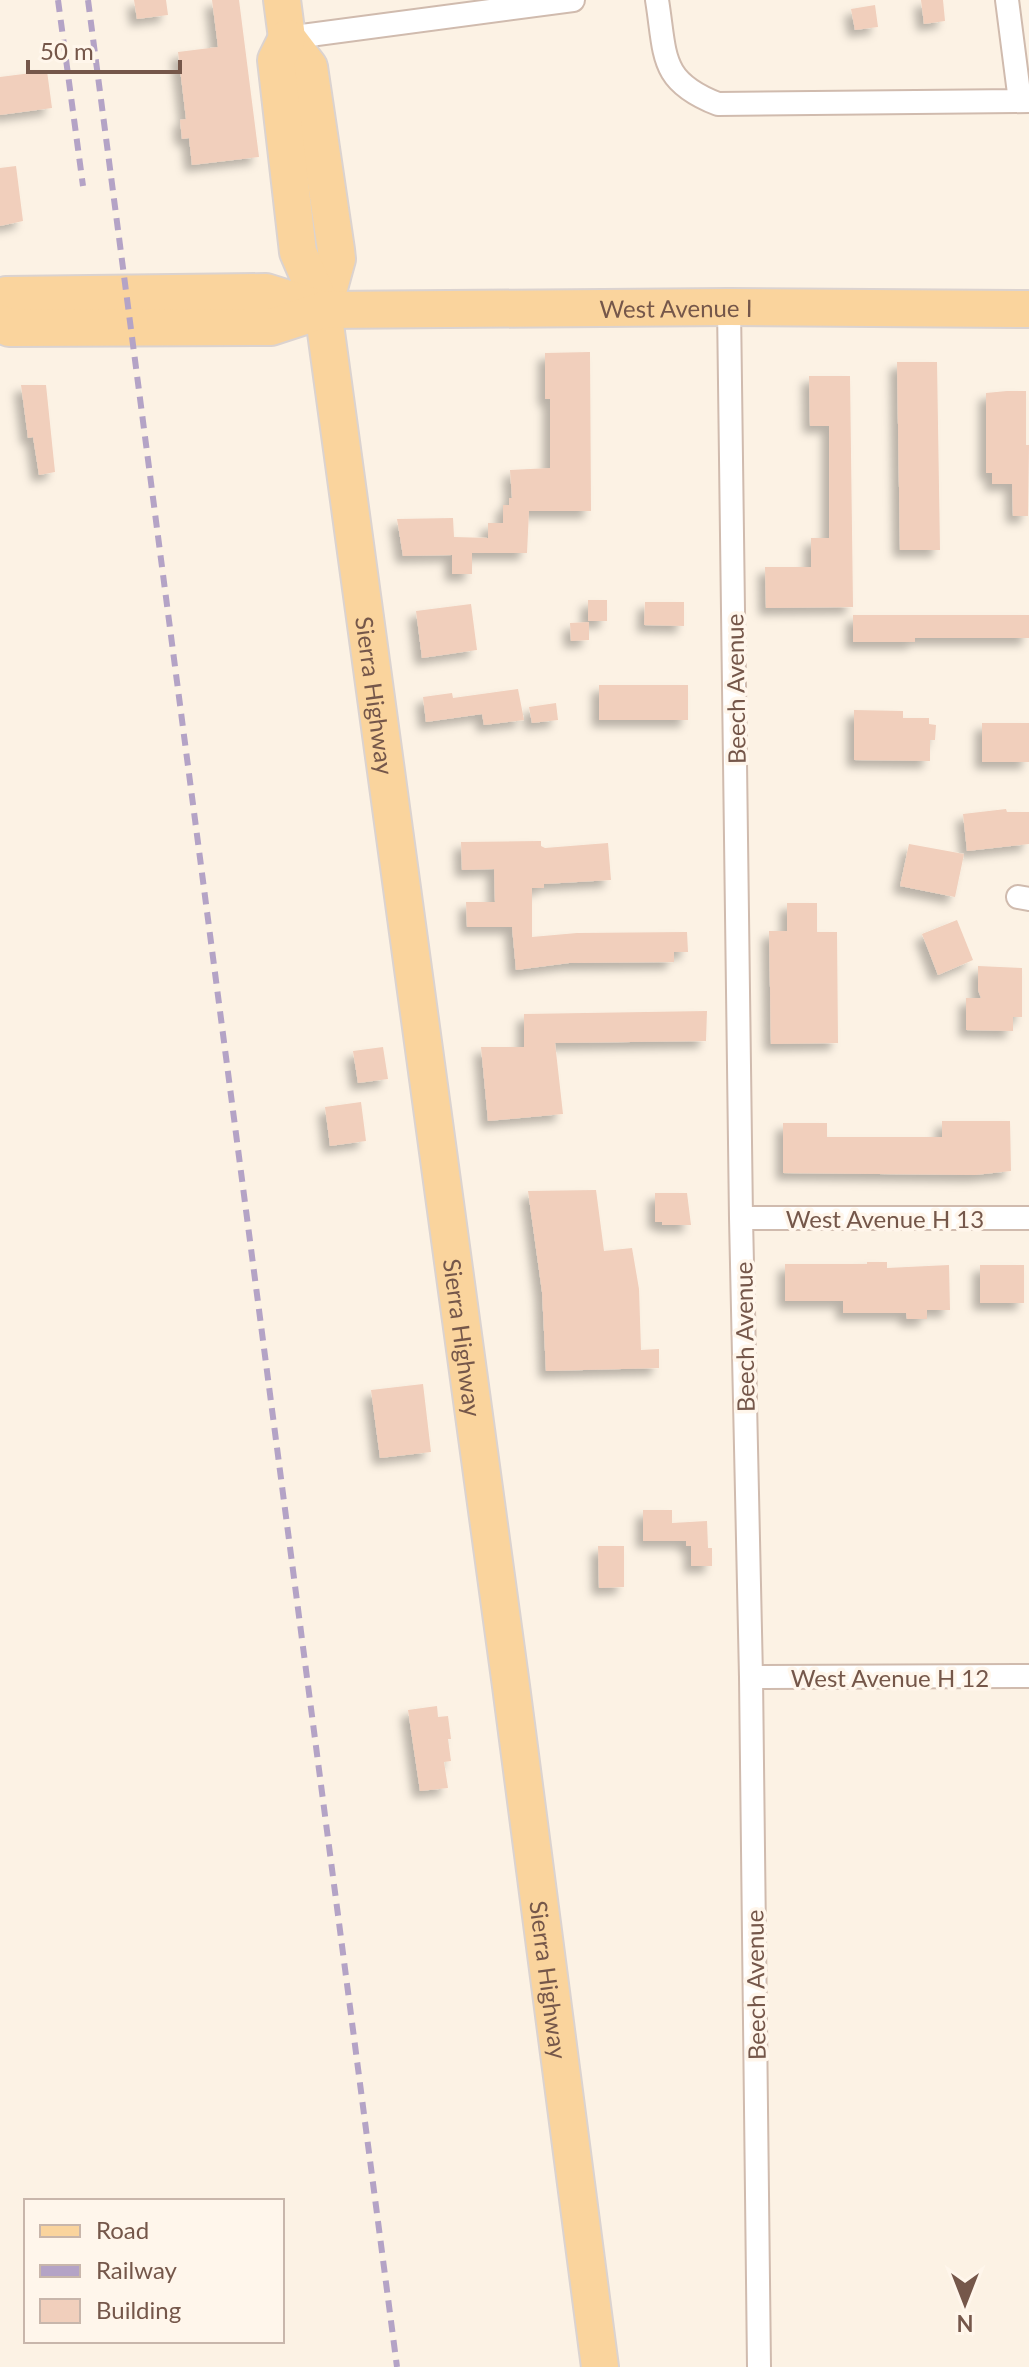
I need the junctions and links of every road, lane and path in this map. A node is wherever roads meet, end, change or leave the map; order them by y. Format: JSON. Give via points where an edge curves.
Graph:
{"nodes":[{"id":1,"x":282,"y":0,"type":"edge"},
{"id":2,"x":573,"y":0,"type":"edge"},
{"id":3,"x":657,"y":0,"type":"edge"},
{"id":4,"x":1007,"y":0,"type":"edge"},
{"id":5,"x":287,"y":38,"type":"junction"},
{"id":6,"x":1024,"y":101,"type":"edge"},
{"id":7,"x":0,"y":299,"type":"edge"},
{"id":8,"x":729,"y":307,"type":"junction"},
{"id":9,"x":1029,"y":309,"type":"edge"},
{"id":10,"x":323,"y":310,"type":"junction"},
{"id":11,"x":0,"y":323,"type":"edge"},
{"id":12,"x":741,"y":1218,"type":"junction"},
{"id":13,"x":1029,"y":1218,"type":"edge"},
{"id":14,"x":1029,"y":1676,"type":"edge"},
{"id":15,"x":751,"y":1677,"type":"junction"},
{"id":16,"x":600,"y":2367,"type":"edge"},
{"id":17,"x":759,"y":2367,"type":"edge"}],
"edges":[{"from":1,"to":5,"type":"main road","name":"Sierra Highway"},
{"from":2,"to":5,"type":"street"},
{"from":3,"to":6,"type":"street","via":[[672,74],[692,94],[718,104]]},
{"from":4,"to":6,"type":"street"},
{"from":5,"to":10,"type":"main road","name":"Sierra Highway","via":[[276,60],[298,252]]},
{"from":7,"to":10,"type":"main road","name":"West Avenue I","via":[[266,292]]},
{"from":8,"to":9,"type":"main road","name":"West Avenue I"},
{"from":8,"to":10,"type":"main road","name":"West Avenue I"},
{"from":8,"to":12,"type":"street","name":"Beech Avenue"},
{"from":10,"to":11,"type":"main road","name":"West Avenue I","via":[[271,327],[9,328]]},
{"from":10,"to":16,"type":"main road","name":"Sierra Highway"},
{"from":12,"to":13,"type":"street","name":"West Avenue H 13"},
{"from":12,"to":15,"type":"street","name":"Beech Avenue"},
{"from":14,"to":15,"type":"street","name":"West Avenue H 12"},
{"from":15,"to":17,"type":"street","name":"Beech Avenue"}]}
